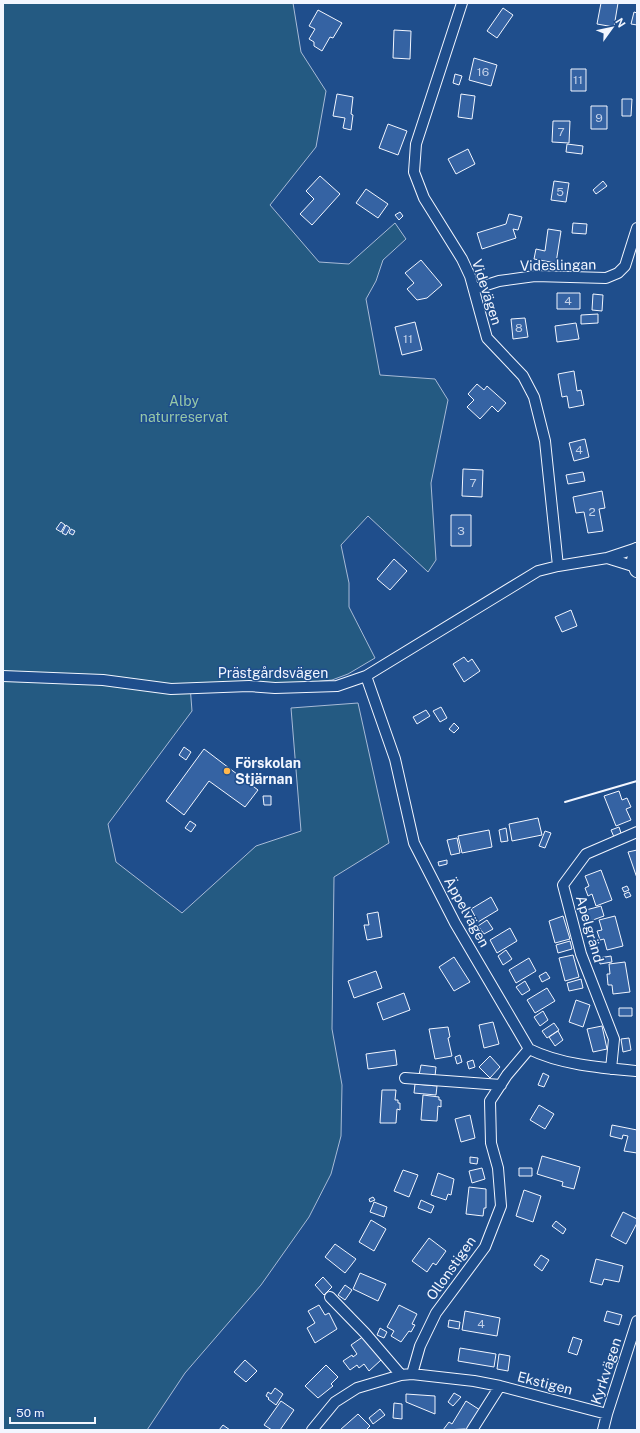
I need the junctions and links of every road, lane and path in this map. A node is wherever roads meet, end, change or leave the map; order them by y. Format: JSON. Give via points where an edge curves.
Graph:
{"nodes":[{"id":1,"x":462,"y":3,"type":"edge"},
{"id":2,"x":637,"y":228,"type":"edge"},
{"id":3,"x":474,"y":289,"type":"junction"},
{"id":4,"x":637,"y":549,"type":"edge"},
{"id":5,"x":607,"y":558,"type":"junction"},
{"id":6,"x":558,"y":566,"type":"junction"},
{"id":7,"x":636,"y":569,"type":"edge"},
{"id":8,"x":3,"y":676,"type":"edge"},
{"id":9,"x":366,"y":676,"type":"junction"},
{"id":10,"x":637,"y":832,"type":"edge"},
{"id":11,"x":529,"y":1048,"type":"junction"},
{"id":12,"x":611,"y":1069,"type":"junction"},
{"id":13,"x":637,"y":1071,"type":"edge"},
{"id":14,"x":405,"y":1078,"type":"dead end"},
{"id":15,"x":501,"y":1085,"type":"junction"},
{"id":16,"x":330,"y":1297,"type":"dead end"},
{"id":17,"x":637,"y":1321,"type":"edge"},
{"id":18,"x":412,"y":1374,"type":"junction"},
{"id":19,"x":401,"y":1375,"type":"junction"},
{"id":20,"x":500,"y":1386,"type":"junction"},
{"id":21,"x":607,"y":1414,"type":"junction"},
{"id":22,"x":312,"y":1430,"type":"edge"},
{"id":23,"x":472,"y":1430,"type":"edge"},
{"id":24,"x":603,"y":1430,"type":"edge"}],
"edges":[{"from":1,"to":3,"type":"street","name":"Videvägen","via":[[416,144],[414,172],[424,198],[462,259]]},
{"from":2,"to":3,"type":"street","name":"Videslingan","via":[[625,266],[618,273],[606,278],[535,276],[499,281]]},
{"from":3,"to":6,"type":"street","name":"Videvägen","via":[[487,338],[523,376],[534,397],[545,441]]},
{"from":4,"to":5,"type":"street","name":"Prästgårdsvägen"},
{"from":4,"to":7,"type":"main road","via":[[634,560]]},
{"from":5,"to":6,"type":"street","name":"Prästgårdsvägen"},
{"from":5,"to":7,"type":"street","name":"Prästgårdsvägen","via":[[626,563]]},
{"from":6,"to":9,"type":"street","name":"Prästgårdsvägen","via":[[538,572]]},
{"from":8,"to":9,"type":"street","name":"Prästgårdsvägen","via":[[103,680],[171,689],[337,686]]},
{"from":9,"to":11,"type":"street","name":"Äppelvägen","via":[[395,759],[414,843],[456,923]]},
{"from":10,"to":12,"type":"street","name":"Apelgränd","via":[[586,854],[563,885],[582,954],[614,1039]]},
{"from":11,"to":12,"type":"street","via":[[546,1057]]},
{"from":11,"to":15,"type":"street","name":"Ollonstigen"},
{"from":12,"to":13,"type":"street"},
{"from":14,"to":15,"type":"street"},
{"from":15,"to":18,"type":"street","name":"Ollonstigen","via":[[490,1101],[490,1123],[491,1142],[498,1168],[501,1206],[485,1247],[436,1313],[420,1346]]},
{"from":16,"to":19,"type":"street"},
{"from":17,"to":21,"type":"street","name":"Kyrkvägen"},
{"from":18,"to":19,"type":"street","name":"Ekstigen"},
{"from":18,"to":20,"type":"street","name":"Ekstigen"},
{"from":19,"to":22,"type":"street","name":"Ekstigen","via":[[357,1388],[335,1402]]},
{"from":20,"to":21,"type":"street","name":"Ekstigen"},
{"from":20,"to":23,"type":"street","name":"Ekstigen"},
{"from":21,"to":24,"type":"street","name":"Kyrkvägen"}]}
